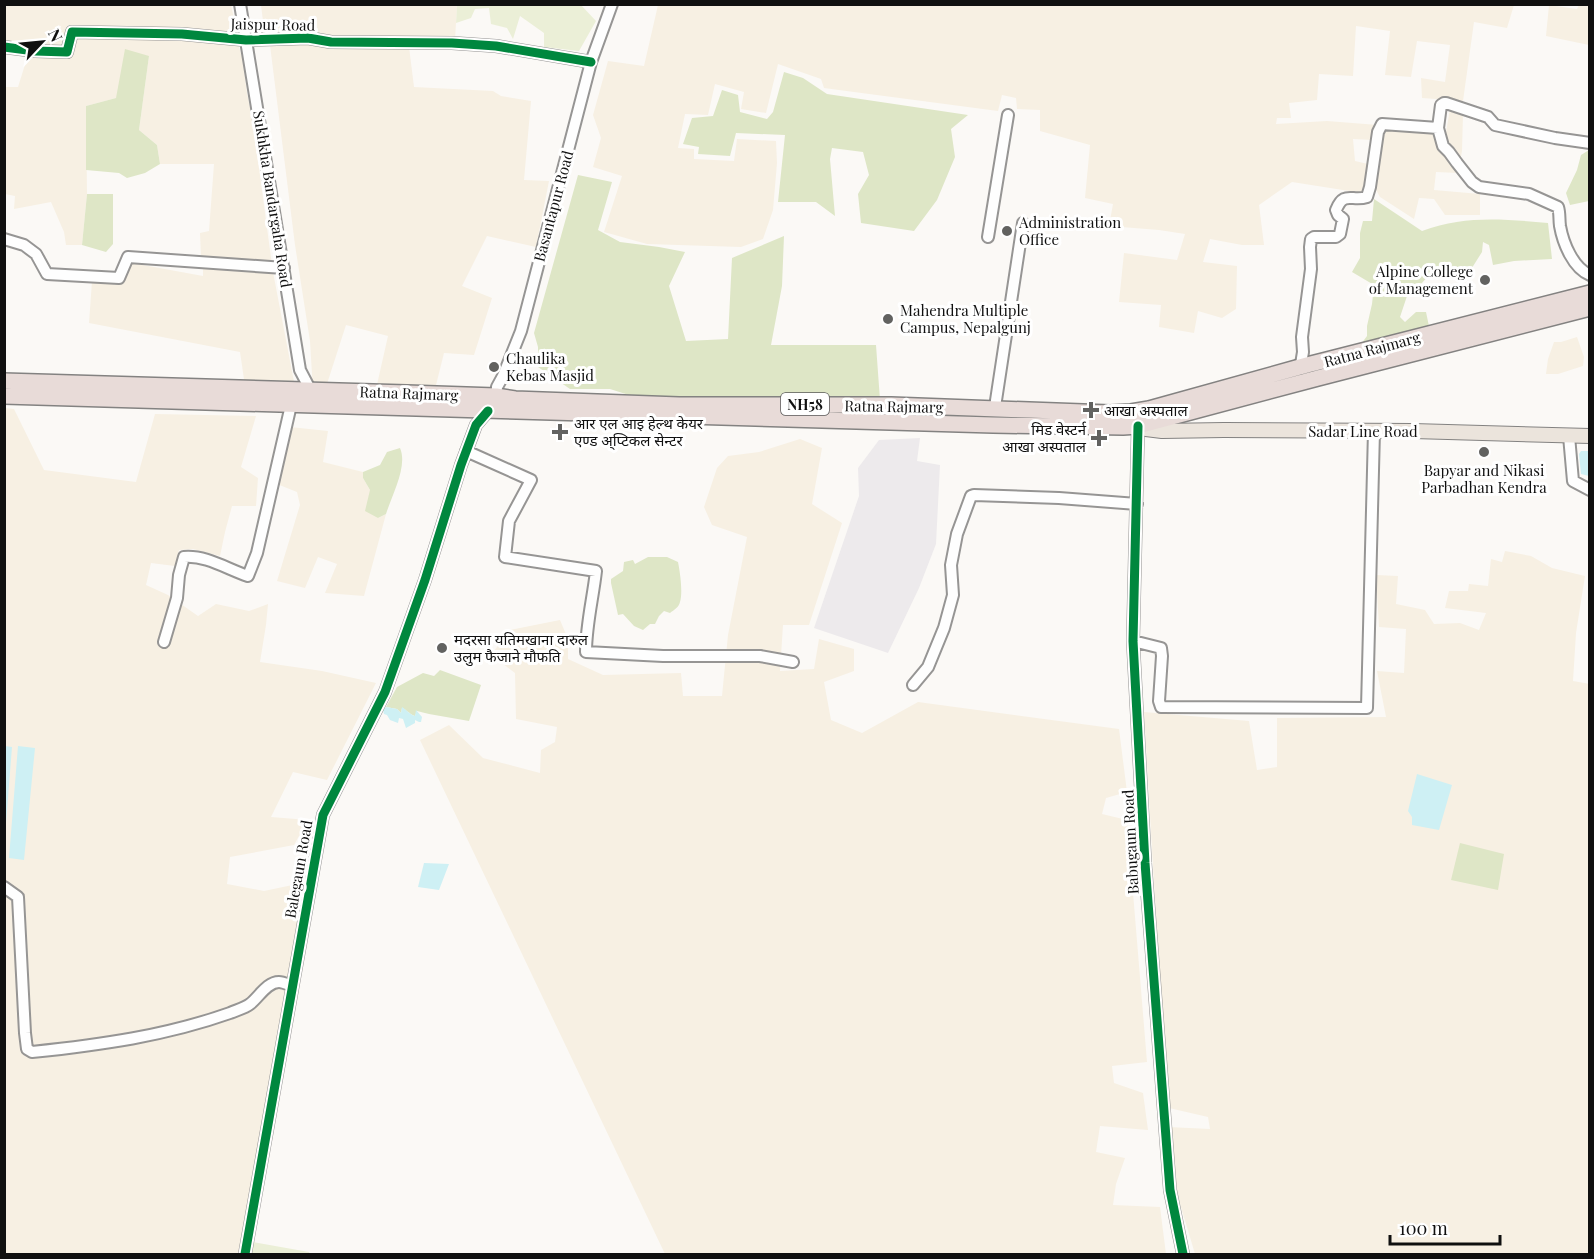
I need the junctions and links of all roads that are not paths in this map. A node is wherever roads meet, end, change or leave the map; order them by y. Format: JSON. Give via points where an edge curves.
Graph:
{"nodes":[{"id":1,"x":240,"y":4,"type":"edge"},
{"id":2,"x":612,"y":4,"type":"edge"},
{"id":3,"x":246,"y":40,"type":"junction"},
{"id":4,"x":4,"y":47,"type":"edge"},
{"id":5,"x":591,"y":62,"type":"junction"},
{"id":6,"x":1008,"y":115,"type":"dead end"},
{"id":7,"x":1438,"y":128,"type":"junction"},
{"id":8,"x":1590,"y":142,"type":"edge"},
{"id":9,"x":1023,"y":223,"type":"dead end"},
{"id":10,"x":988,"y":237,"type":"dead end"},
{"id":11,"x":4,"y":239,"type":"edge"},
{"id":12,"x":284,"y":268,"type":"junction"},
{"id":13,"x":1590,"y":276,"type":"edge"},
{"id":14,"x":1590,"y":293,"type":"edge"},
{"id":15,"x":1590,"y":308,"type":"edge"},
{"id":16,"x":1307,"y":365,"type":"junction"},
{"id":17,"x":4,"y":381,"type":"edge"},
{"id":18,"x":311,"y":391,"type":"junction"},
{"id":19,"x":4,"y":396,"type":"edge"},
{"id":20,"x":492,"y":404,"type":"junction"},
{"id":21,"x":291,"y":405,"type":"junction"},
{"id":22,"x":1000,"y":408,"type":"junction"},
{"id":23,"x":1138,"y":426,"type":"junction"},
{"id":24,"x":1374,"y":431,"type":"junction"},
{"id":25,"x":1569,"y":436,"type":"junction"},
{"id":26,"x":1590,"y":436,"type":"edge"},
{"id":27,"x":466,"y":451,"type":"junction"},
{"id":28,"x":1590,"y":490,"type":"edge"},
{"id":29,"x":1137,"y":504,"type":"junction"},
{"id":30,"x":1133,"y":640,"type":"junction"},
{"id":31,"x":164,"y":642,"type":"dead end"},
{"id":32,"x":793,"y":662,"type":"dead end"},
{"id":33,"x":913,"y":685,"type":"dead end"},
{"id":34,"x":4,"y":887,"type":"edge"},
{"id":35,"x":292,"y":986,"type":"junction"},
{"id":36,"x":245,"y":1254,"type":"edge"},
{"id":37,"x":1183,"y":1254,"type":"edge"}],
"edges":[{"from":1,"to":3,"type":"street","name":"Sukhkha Bandargaha Road"},
{"from":2,"to":5,"type":"street","name":"Basantapur Road"},
{"from":3,"to":4,"type":"street","name":"Jaispur Road","via":[[182,34],[72,32],[67,52]]},
{"from":3,"to":5,"type":"street","name":"Jaispur Road","via":[[308,38],[331,42],[485,45]]},
{"from":3,"to":12,"type":"street","name":"Sukhkha Bandargaha Road"},
{"from":5,"to":20,"type":"street","name":"Basantapur Road","via":[[521,331]]},
{"from":6,"to":10,"type":"street"},
{"from":7,"to":8,"type":"street","via":[[1442,105],[1446,103],[1488,117],[1495,125]]},
{"from":7,"to":13,"type":"street","via":[[1443,146],[1479,187],[1530,194],[1558,207],[1564,243],[1583,273]]},
{"from":7,"to":16,"type":"street","via":[[1382,124],[1367,197],[1341,200],[1336,210],[1343,219],[1340,234],[1311,239],[1302,337],[1302,364]]},
{"from":9,"to":22,"type":"street","via":[[994,407]]},
{"from":11,"to":12,"type":"street","via":[[24,245],[36,254],[46,274],[119,278],[128,257]]},
{"from":12,"to":18,"type":"street","name":"Sukhkha Bandargaha Road","via":[[300,370]]},
{"from":14,"to":16,"type":"highway","name":"Ratna Rajmarg","number":"NH58"},
{"from":15,"to":23,"type":"highway","name":"Ratna Rajmarg","number":"NH58"},
{"from":16,"to":22,"type":"highway","name":"Ratna Rajmarg","number":"NH58","via":[[1131,412]]},
{"from":17,"to":18,"type":"highway","name":"Ratna Rajmarg","number":"NH58"},
{"from":18,"to":20,"type":"highway","name":"Ratna Rajmarg","number":"NH58"},
{"from":19,"to":21,"type":"highway","name":"Ratna Rajmarg","number":"NH58"},
{"from":20,"to":21,"type":"highway","name":"Ratna Rajmarg","number":"NH58"},
{"from":20,"to":22,"type":"highway","name":"Ratna Rajmarg","number":"NH58","via":[[515,399]]},
{"from":20,"to":23,"type":"highway","name":"Ratna Rajmarg","number":"NH58","via":[[1004,425]]},
{"from":20,"to":27,"type":"street","name":"Balegaun Road","via":[[476,425]]},
{"from":21,"to":31,"type":"street","via":[[257,553],[248,576],[217,563],[184,557]]},
{"from":23,"to":24,"type":"main road","name":"Sadar Line Road","via":[[1162,431]]},
{"from":23,"to":29,"type":"street","name":"Babugaun Road"},
{"from":24,"to":25,"type":"main road","name":"Sadar Line Road"},
{"from":24,"to":30,"type":"street","via":[[1367,708],[1161,707],[1161,648]]},
{"from":25,"to":26,"type":"main road","name":"Sadar Line Road"},
{"from":25,"to":28,"type":"street","via":[[1573,481]]},
{"from":27,"to":32,"type":"street","via":[[531,480],[509,521],[505,557],[596,571],[586,652],[760,656]]},
{"from":27,"to":35,"type":"street","name":"Balegaun Road","via":[[384,692],[323,815]]},
{"from":29,"to":30,"type":"street","name":"Babugaun Road"},
{"from":29,"to":33,"type":"street","via":[[971,496],[957,534],[951,566],[953,595],[944,628],[928,667]]},
{"from":30,"to":37,"type":"street","name":"Babugaun Road","via":[[1170,1190]]},
{"from":34,"to":35,"type":"street","via":[[18,897],[25,1034],[27,1049],[32,1052],[135,1039],[178,1029],[248,1005],[270,985],[279,982]]},
{"from":35,"to":36,"type":"street","name":"Balegaun Road"}]}
